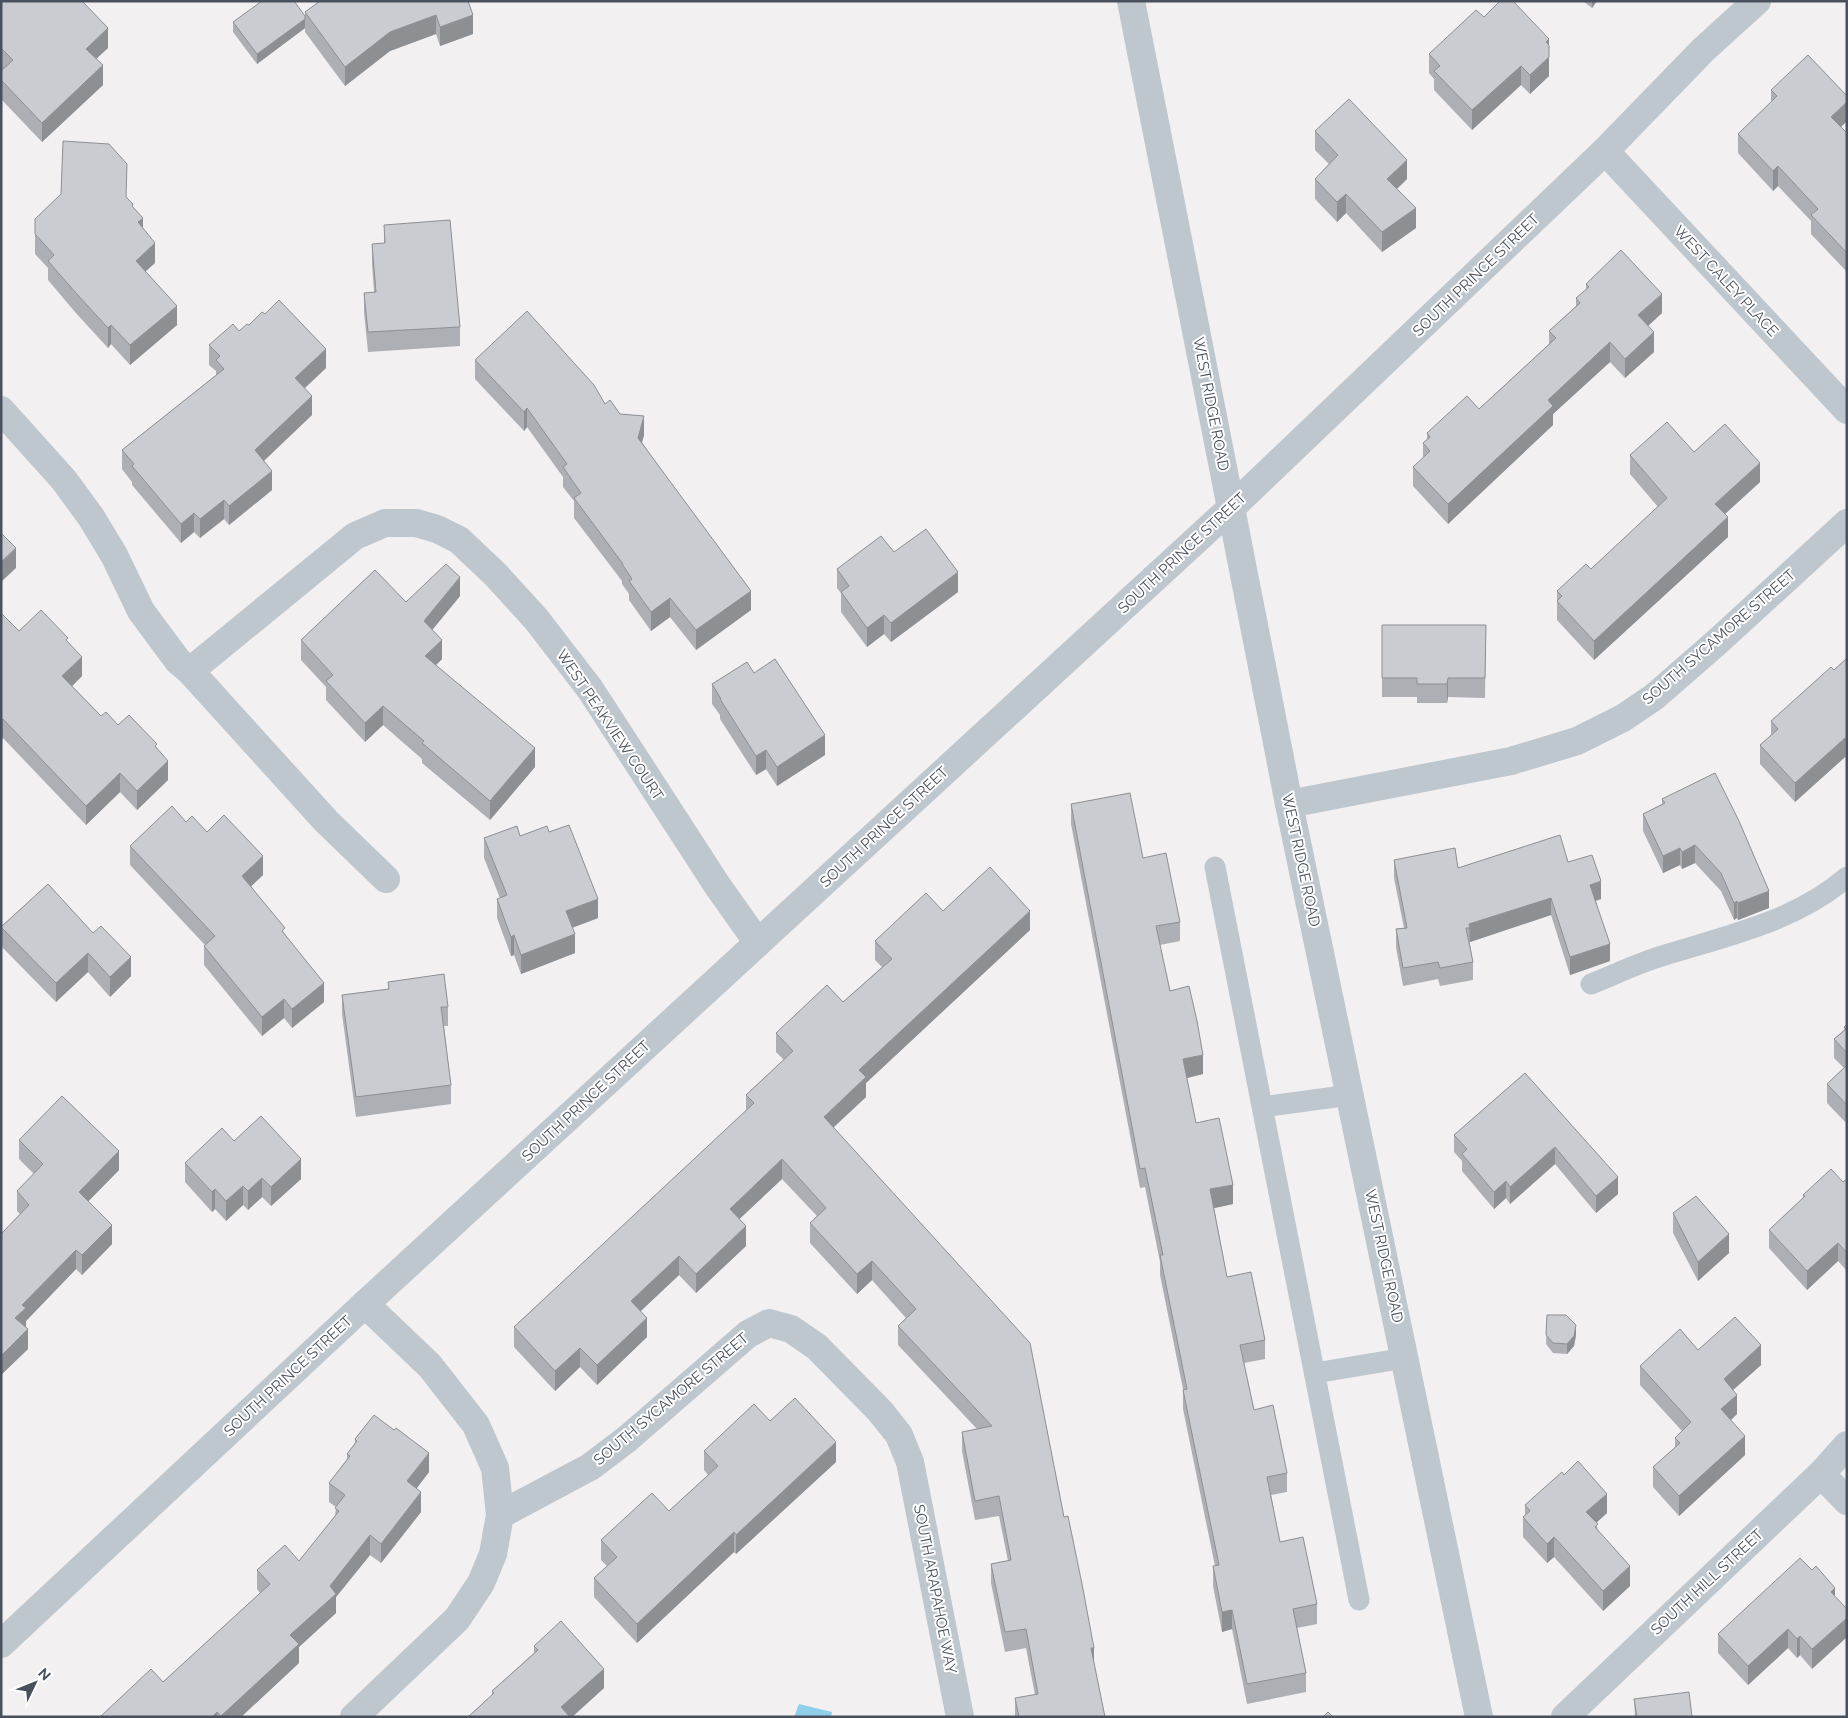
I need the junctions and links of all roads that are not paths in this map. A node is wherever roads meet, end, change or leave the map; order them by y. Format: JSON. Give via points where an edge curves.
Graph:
{"nodes":[{"id":1,"x":1131,"y":1,"type":"edge"},
{"id":2,"x":1757,"y":1,"type":"edge"},
{"id":3,"x":1605,"y":151,"type":"junction"},
{"id":4,"x":1,"y":410,"type":"edge"},
{"id":5,"x":1847,"y":410,"type":"edge"},
{"id":6,"x":1231,"y":508,"type":"junction"},
{"id":7,"x":1847,"y":523,"type":"edge"},
{"id":8,"x":190,"y":671,"type":"junction"},
{"id":9,"x":1289,"y":804,"type":"junction"},
{"id":10,"x":1215,"y":867,"type":"dead end"},
{"id":11,"x":1847,"y":877,"type":"edge"},
{"id":12,"x":386,"y":879,"type":"dead end"},
{"id":13,"x":758,"y":943,"type":"junction"},
{"id":14,"x":1591,"y":984,"type":"dead end"},
{"id":15,"x":1350,"y":1094,"type":"junction"},
{"id":16,"x":1262,"y":1107,"type":"junction"},
{"id":17,"x":365,"y":1304,"type":"junction"},
{"id":18,"x":1405,"y":1358,"type":"junction"},
{"id":19,"x":1315,"y":1373,"type":"junction"},
{"id":20,"x":1847,"y":1445,"type":"edge"},
{"id":21,"x":910,"y":1462,"type":"joint"},
{"id":22,"x":1821,"y":1474,"type":"junction"},
{"id":23,"x":1847,"y":1501,"type":"edge"},
{"id":24,"x":500,"y":1515,"type":"junction"},
{"id":25,"x":1359,"y":1600,"type":"dead end"},
{"id":26,"x":1,"y":1644,"type":"edge"},
{"id":27,"x":354,"y":1717,"type":"edge"},
{"id":28,"x":960,"y":1717,"type":"edge"},
{"id":29,"x":1479,"y":1717,"type":"edge"},
{"id":30,"x":1565,"y":1717,"type":"edge"}],
"edges":[{"from":1,"to":6,"type":"street","name":"WEST RIDGE ROAD"},
{"from":2,"to":3,"type":"street","name":"SOUTH PRINCE STREET","via":[[1703,50]]},
{"from":3,"to":5,"type":"street","name":"WEST CALEY PLACE"},
{"from":3,"to":6,"type":"street","name":"SOUTH PRINCE STREET"},
{"from":4,"to":8,"type":"street","via":[[64,480],[86,510],[114,554],[141,611],[178,661]]},
{"from":6,"to":9,"type":"street","name":"WEST RIDGE ROAD"},
{"from":6,"to":13,"type":"street","name":"SOUTH PRINCE STREET"},
{"from":7,"to":9,"type":"street","name":"SOUTH SYCAMORE STREET","via":[[1654,697],[1577,741],[1510,761]]},
{"from":8,"to":12,"type":"street","via":[[326,822]]},
{"from":8,"to":13,"type":"street","name":"WEST PEAKVIEW COURT","via":[[355,536],[385,523],[416,523],[437,529],[459,540],[496,574],[536,619],[590,689],[716,886]]},
{"from":9,"to":15,"type":"street","name":"WEST RIDGE ROAD"},
{"from":10,"to":16,"type":"lane"},
{"from":11,"to":14,"type":"lane","via":[[1830,892],[1774,922],[1659,957]]},
{"from":13,"to":17,"type":"street","name":"SOUTH PRINCE STREET"},
{"from":15,"to":16,"type":"lane"},
{"from":15,"to":18,"type":"street","name":"WEST RIDGE ROAD"},
{"from":16,"to":19,"type":"lane"},
{"from":17,"to":24,"type":"street","via":[[430,1366],[476,1425],[494,1468]]},
{"from":17,"to":26,"type":"street","name":"SOUTH PRINCE STREET"},
{"from":18,"to":19,"type":"lane"},
{"from":18,"to":29,"type":"street","name":"WEST RIDGE ROAD"},
{"from":19,"to":25,"type":"lane"},
{"from":20,"to":22,"type":"street","name":"SOUTH HILL STREET"},
{"from":21,"to":24,"type":"street","name":"SOUTH SYCAMORE STREET","via":[[899,1435],[880,1411],[817,1347],[791,1329],[769,1323],[748,1334],[627,1439],[590,1466]]},
{"from":21,"to":28,"type":"street","name":"SOUTH ARAPAHOE WAY"},
{"from":22,"to":23,"type":"street"},
{"from":22,"to":30,"type":"street","name":"SOUTH HILL STREET"},
{"from":24,"to":27,"type":"street","via":[[493,1554],[481,1583],[457,1619]]}]}
